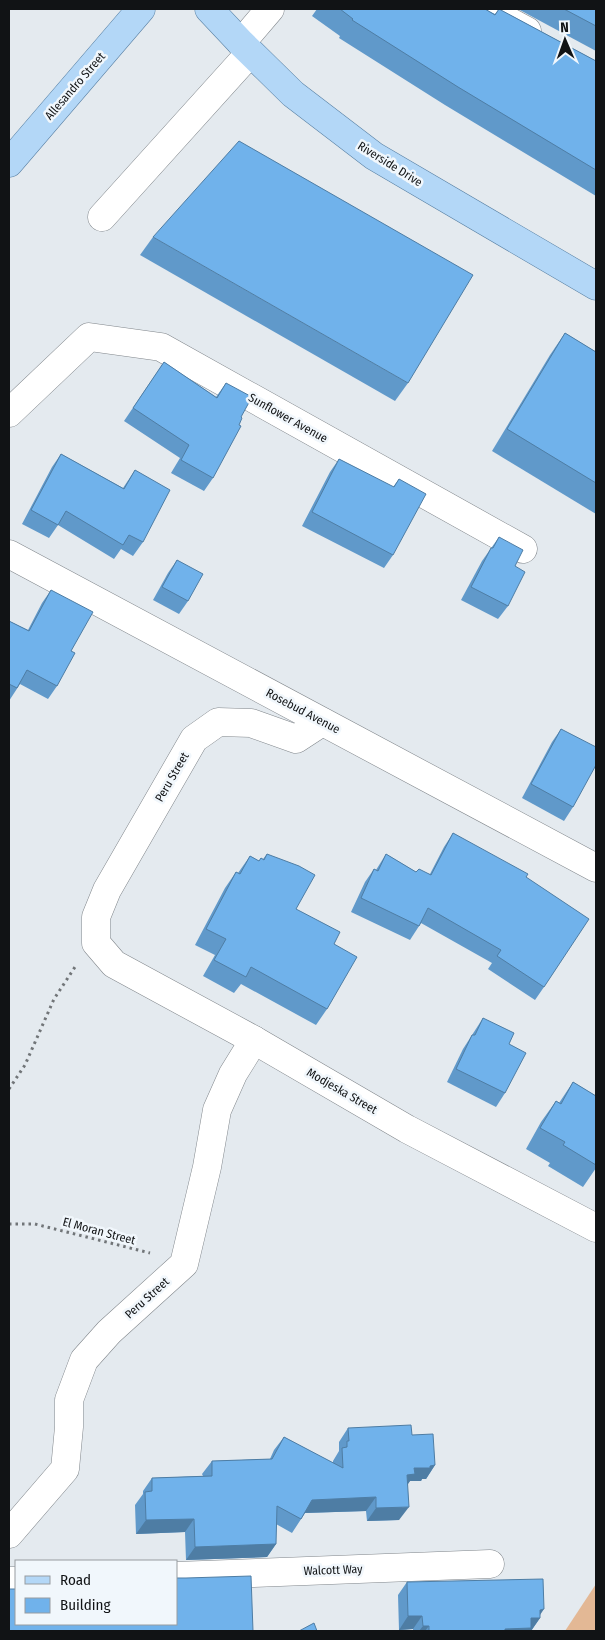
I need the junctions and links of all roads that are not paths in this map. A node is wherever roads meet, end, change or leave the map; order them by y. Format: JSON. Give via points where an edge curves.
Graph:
{"nodes":[{"id":1,"x":141,"y":9,"type":"edge"},
{"id":2,"x":209,"y":9,"type":"edge"},
{"id":3,"x":270,"y":9,"type":"edge"},
{"id":4,"x":486,"y":9,"type":"edge"},
{"id":5,"x":546,"y":41,"type":"edge"},
{"id":6,"x":246,"y":48,"type":"junction"},
{"id":7,"x":9,"y":163,"type":"edge"},
{"id":8,"x":102,"y":217,"type":"dead end"},
{"id":9,"x":595,"y":283,"type":"edge"},
{"id":10,"x":9,"y":413,"type":"edge"},
{"id":11,"x":523,"y":549,"type":"edge"},
{"id":12,"x":9,"y":554,"type":"edge"},
{"id":13,"x":322,"y":722,"type":"junction"},
{"id":14,"x":596,"y":868,"type":"edge"},
{"id":15,"x":96,"y":943,"type":"joint"},
{"id":16,"x":254,"y":1040,"type":"junction"},
{"id":17,"x":596,"y":1228,"type":"edge"},
{"id":18,"x":9,"y":1534,"type":"edge"},
{"id":19,"x":490,"y":1564,"type":"dead end"},
{"id":20,"x":178,"y":1576,"type":"edge"}],
"edges":[{"from":1,"to":7,"type":"main road","name":"Allesandro Street"},
{"from":2,"to":6,"type":"main road","name":"Riverside Drive"},
{"from":3,"to":6,"type":"street"},
{"from":4,"to":5,"type":"street"},
{"from":6,"to":8,"type":"street"},
{"from":6,"to":9,"type":"main road","name":"Riverside Drive","via":[[293,94],[374,156]]},
{"from":10,"to":11,"type":"street","name":"Sunflower Avenue","via":[[88,337],[161,347]]},
{"from":12,"to":13,"type":"street","name":"Rosebud Avenue"},
{"from":13,"to":14,"type":"street","name":"Rosebud Avenue"},
{"from":13,"to":15,"type":"street","name":"Peru Street","via":[[296,738],[251,724],[218,722],[194,739],[107,890],[96,917]]},
{"from":15,"to":16,"type":"street","name":"Modjeska Street","via":[[114,964]]},
{"from":16,"to":17,"type":"street","name":"Modjeska Street","via":[[407,1129]]},
{"from":16,"to":18,"type":"street","name":"Peru Street","via":[[233,1074],[217,1110],[184,1264],[108,1332],[84,1360],[69,1400],[65,1468]]},
{"from":19,"to":20,"type":"street","name":"Walcott Way"}]}
